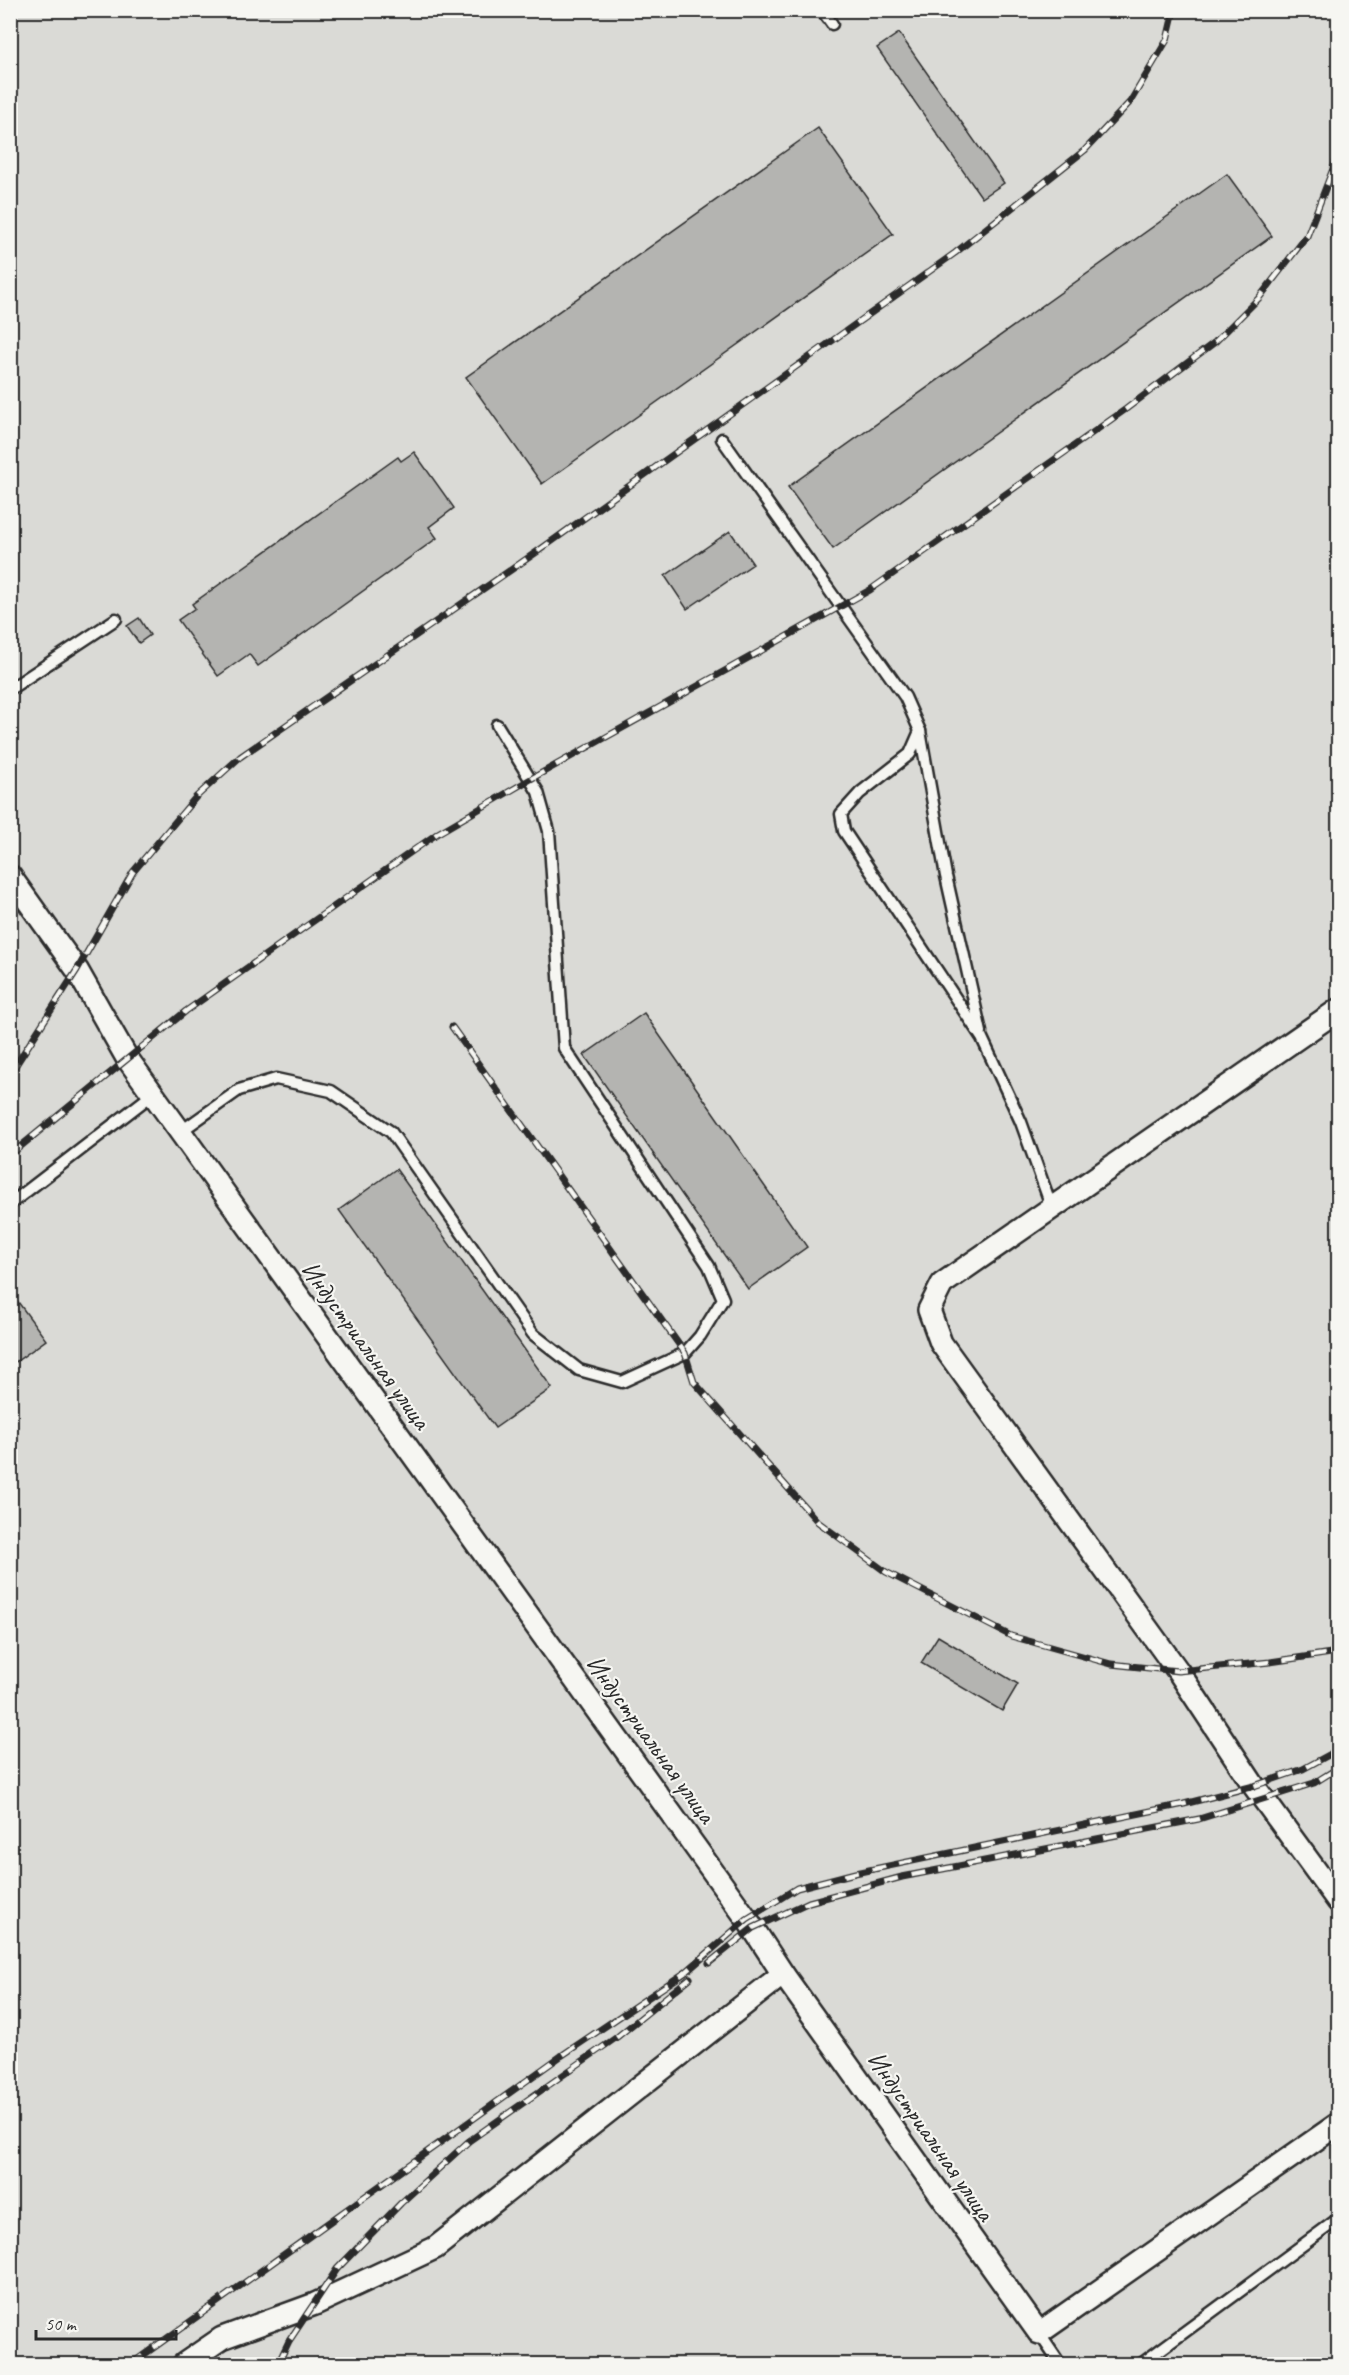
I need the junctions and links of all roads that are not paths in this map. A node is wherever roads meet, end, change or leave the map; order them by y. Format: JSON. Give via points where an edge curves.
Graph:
{"nodes":[{"id":1,"x":822,"y":10,"type":"edge"},
{"id":2,"x":832,"y":24,"type":"dead end"},
{"id":3,"x":722,"y":440,"type":"dead end"},
{"id":4,"x":116,"y":619,"type":"dead end"},
{"id":5,"x":10,"y":689,"type":"edge"},
{"id":6,"x":497,"y":725,"type":"dead end"},
{"id":7,"x":920,"y":731,"type":"junction"},
{"id":8,"x":10,"y":876,"type":"edge"},
{"id":9,"x":1338,"y":1010,"type":"edge"},
{"id":10,"x":982,"y":1038,"type":"junction"},
{"id":11,"x":153,"y":1094,"type":"junction"},
{"id":12,"x":180,"y":1132,"type":"junction"},
{"id":13,"x":10,"y":1204,"type":"edge"},
{"id":14,"x":1052,"y":1208,"type":"junction"},
{"id":15,"x":1338,"y":1901,"type":"edge"},
{"id":16,"x":783,"y":1974,"type":"junction"},
{"id":17,"x":1338,"y":2124,"type":"edge"},
{"id":18,"x":1338,"y":2219,"type":"edge"},
{"id":19,"x":1039,"y":2333,"type":"junction"},
{"id":20,"x":184,"y":2364,"type":"edge"},
{"id":21,"x":1060,"y":2364,"type":"edge"},
{"id":22,"x":1141,"y":2364,"type":"edge"}],
"edges":[{"from":1,"to":2,"type":"lane"},
{"from":3,"to":7,"type":"lane","via":[[888,671]]},
{"from":4,"to":5,"type":"lane"},
{"from":6,"to":12,"type":"lane","via":[[538,792],[549,831],[564,1048],[709,1266],[723,1299],[685,1353],[622,1382],[579,1370],[533,1334],[391,1132],[331,1091],[276,1079],[239,1090]]},
{"from":7,"to":10,"type":"lane","via":[[946,876]]},
{"from":7,"to":10,"type":"lane","via":[[910,754],[860,793],[841,814],[844,831]]},
{"from":8,"to":11,"type":"street","name":"Индустриальная улица","via":[[77,970],[127,1058]]},
{"from":9,"to":14,"type":"street"},
{"from":10,"to":14,"type":"lane","via":[[1021,1122]]},
{"from":11,"to":12,"type":"street","name":"Индустриальная улица"},
{"from":11,"to":13,"type":"lane"},
{"from":12,"to":16,"type":"street","name":"Индустриальная улица"},
{"from":14,"to":15,"type":"street","via":[[942,1284],[929,1310],[941,1343]]},
{"from":16,"to":19,"type":"street","name":"Индустриальная улица"},
{"from":16,"to":20,"type":"street","via":[[435,2248],[315,2304],[222,2338]]},
{"from":17,"to":19,"type":"street"},
{"from":18,"to":22,"type":"lane"},
{"from":19,"to":21,"type":"lane"}]}
